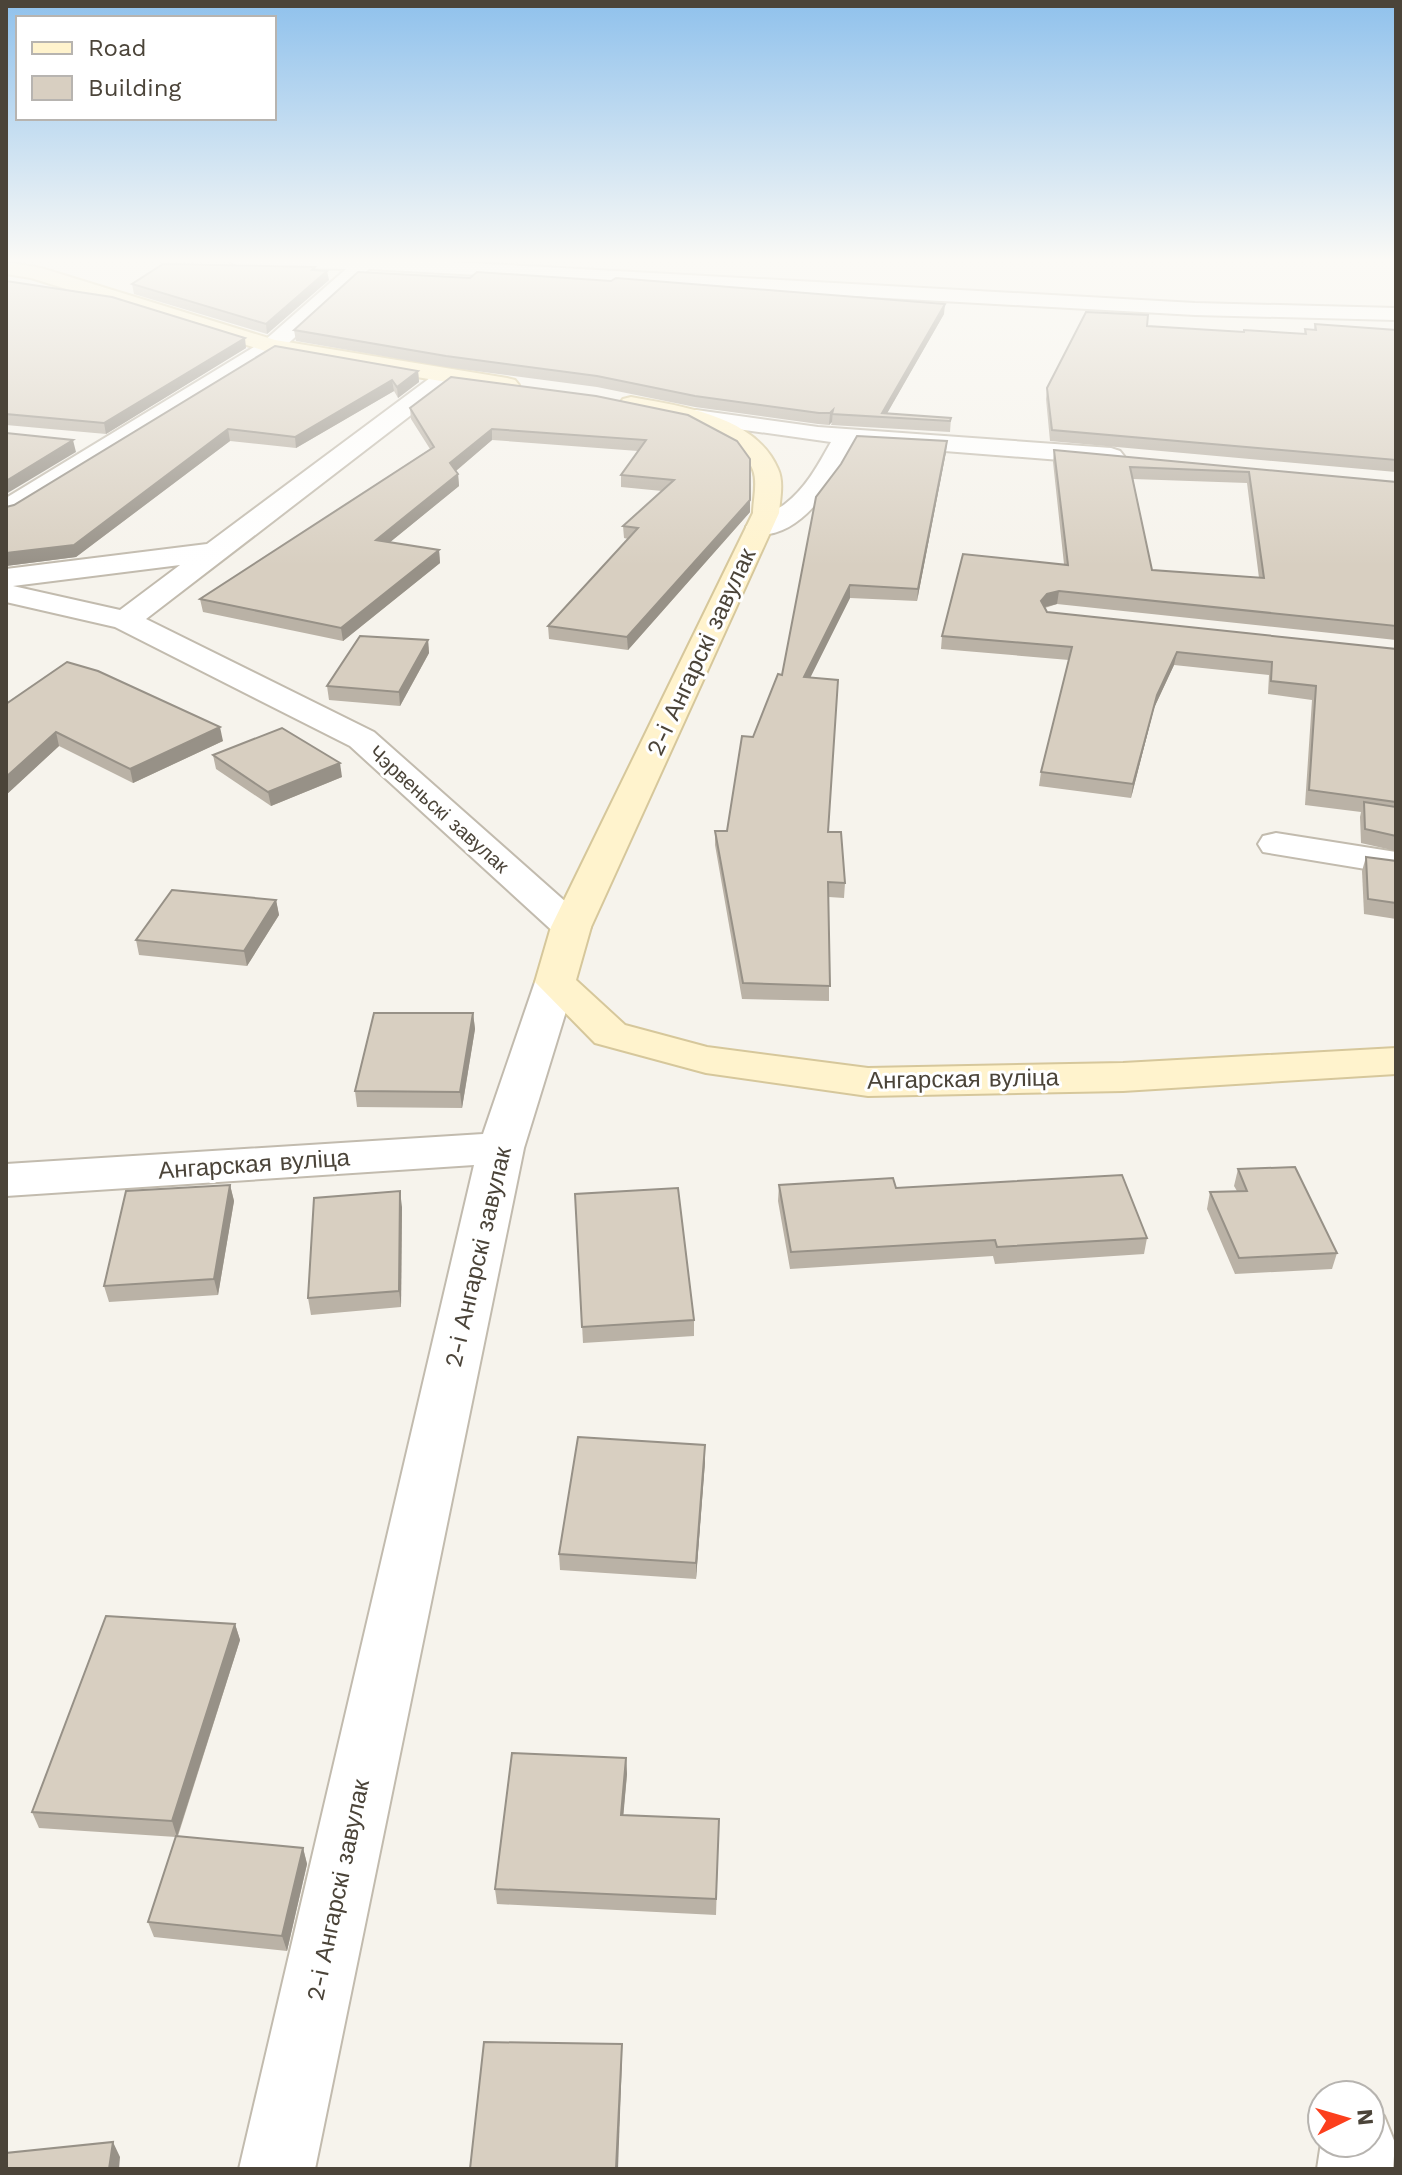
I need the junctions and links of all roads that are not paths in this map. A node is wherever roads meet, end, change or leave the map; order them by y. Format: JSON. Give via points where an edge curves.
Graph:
{"nodes":[{"id":1,"x":246,"y":362,"type":"edge"},
{"id":2,"x":365,"y":362,"type":"edge"},
{"id":3,"x":446,"y":377,"type":"junction"},
{"id":4,"x":537,"y":389,"type":"edge"},
{"id":5,"x":612,"y":400,"type":"edge"},
{"id":6,"x":696,"y":417,"type":"junction"},
{"id":7,"x":847,"y":436,"type":"junction"},
{"id":8,"x":68,"y":440,"type":"edge"},
{"id":9,"x":114,"y":445,"type":"junction"},
{"id":10,"x":1134,"y":458,"type":"edge"},
{"id":11,"x":6,"y":509,"type":"edge"},
{"id":12,"x":760,"y":527,"type":"junction"},
{"id":13,"x":216,"y":551,"type":"junction"},
{"id":14,"x":6,"y":578,"type":"edge"},
{"id":15,"x":6,"y":593,"type":"edge"},
{"id":16,"x":125,"y":620,"type":"junction"},
{"id":17,"x":1276,"y":844,"type":"dead end"},
{"id":18,"x":1396,"y":863,"type":"edge"},
{"id":19,"x":571,"y":927,"type":"junction"},
{"id":20,"x":555,"y":982,"type":"junction"},
{"id":21,"x":1396,"y":1061,"type":"edge"},
{"id":22,"x":501,"y":1148,"type":"junction"},
{"id":23,"x":6,"y":1180,"type":"edge"},
{"id":24,"x":277,"y":2169,"type":"edge"}],
"edges":[{"from":1,"to":9,"type":"street"},
{"from":2,"to":3,"type":"street"},
{"from":3,"to":4,"type":"street"},
{"from":3,"to":13,"type":"street"},
{"from":5,"to":6,"type":"street","name":"2-і Ангарскі завулак"},
{"from":6,"to":7,"type":"street"},
{"from":6,"to":12,"type":"street","name":"2-і Ангарскі завулак","via":[[748,445],[766,470],[766,513]]},
{"from":7,"to":10,"type":"street"},
{"from":7,"to":12,"type":"street","via":[[818,490],[777,521]]},
{"from":8,"to":9,"type":"street"},
{"from":9,"to":11,"type":"street"},
{"from":12,"to":19,"type":"street","name":"2-і Ангарскі завулак"},
{"from":13,"to":14,"type":"street"},
{"from":13,"to":16,"type":"street"},
{"from":15,"to":16,"type":"street","name":"Чэрвеньскі завулак"},
{"from":16,"to":19,"type":"street","name":"Чэрвеньскі завулак","via":[[362,739]]},
{"from":17,"to":18,"type":"street"},
{"from":19,"to":20,"type":"street","name":"2-і Ангарскі завулак"},
{"from":20,"to":21,"type":"street","name":"Ангарская вуліца","via":[[610,1034],[706,1060],[868,1082],[1123,1077]]},
{"from":20,"to":22,"type":"street","name":"2-і Ангарскі завулак"},
{"from":22,"to":23,"type":"street","name":"Ангарская вуліца"},
{"from":22,"to":24,"type":"street","name":"2-і Ангарскі завулак"}]}
